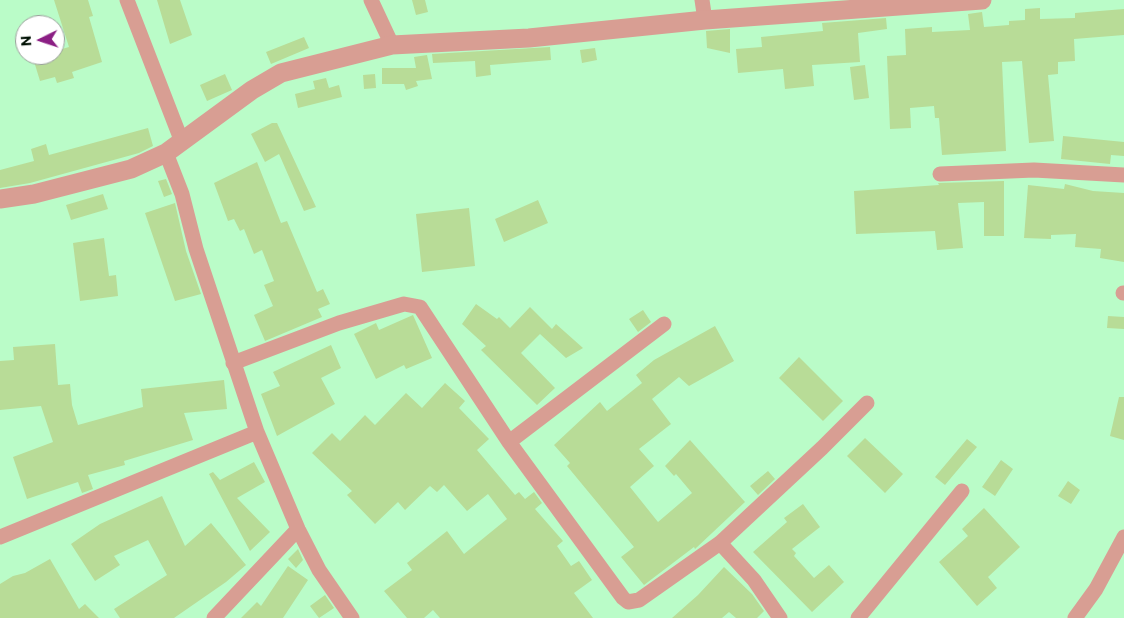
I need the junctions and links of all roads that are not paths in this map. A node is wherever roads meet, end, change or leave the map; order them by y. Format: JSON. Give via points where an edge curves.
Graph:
{"nodes":[{"id":1,"x":127,"y":0,"type":"edge"},
{"id":2,"x":371,"y":0,"type":"edge"},
{"id":3,"x":702,"y":0,"type":"edge"},
{"id":4,"x":982,"y":0,"type":"edge"},
{"id":5,"x":958,"y":1,"type":"edge"},
{"id":6,"x":705,"y":20,"type":"junction"},
{"id":7,"x":392,"y":45,"type":"junction"},
{"id":8,"x":182,"y":142,"type":"junction"},
{"id":9,"x":166,"y":153,"type":"junction"},
{"id":10,"x":940,"y":174,"type":"dead end"},
{"id":11,"x":1124,"y":175,"type":"edge"},
{"id":12,"x":0,"y":199,"type":"edge"},
{"id":13,"x":664,"y":324,"type":"dead end"},
{"id":14,"x":233,"y":363,"type":"junction"},
{"id":15,"x":867,"y":403,"type":"dead end"},
{"id":16,"x":257,"y":432,"type":"junction"},
{"id":17,"x":509,"y":442,"type":"junction"},
{"id":18,"x":962,"y":491,"type":"dead end"},
{"id":19,"x":298,"y":528,"type":"junction"},
{"id":20,"x":1124,"y":537,"type":"edge"},
{"id":21,"x":0,"y":538,"type":"edge"},
{"id":22,"x":720,"y":544,"type":"junction"},
{"id":23,"x":214,"y":618,"type":"edge"},
{"id":24,"x":352,"y":618,"type":"edge"},
{"id":25,"x":780,"y":618,"type":"edge"},
{"id":26,"x":858,"y":618,"type":"edge"},
{"id":27,"x":1075,"y":618,"type":"edge"}],
"edges":[{"from":1,"to":8,"type":"street"},
{"from":2,"to":7,"type":"street"},
{"from":3,"to":6,"type":"street"},
{"from":4,"to":5,"type":"street"},
{"from":5,"to":6,"type":"street"},
{"from":6,"to":7,"type":"street","via":[[529,38]]},
{"from":7,"to":8,"type":"street","via":[[281,73],[252,90]]},
{"from":8,"to":9,"type":"street"},
{"from":9,"to":12,"type":"street","via":[[131,169],[89,182]]},
{"from":9,"to":14,"type":"street","via":[[182,194]]},
{"from":10,"to":11,"type":"street","via":[[1034,170]]},
{"from":13,"to":17,"type":"street"},
{"from":14,"to":16,"type":"street"},
{"from":14,"to":17,"type":"street","via":[[339,323],[413,304],[420,307]]},
{"from":15,"to":22,"type":"street"},
{"from":16,"to":19,"type":"street"},
{"from":16,"to":21,"type":"street"},
{"from":17,"to":22,"type":"street","via":[[628,602],[638,600]]},
{"from":18,"to":26,"type":"street"},
{"from":19,"to":23,"type":"street"},
{"from":19,"to":24,"type":"street","via":[[318,570]]},
{"from":20,"to":27,"type":"street","via":[[1096,589]]},
{"from":22,"to":25,"type":"street","via":[[754,580]]}]}
